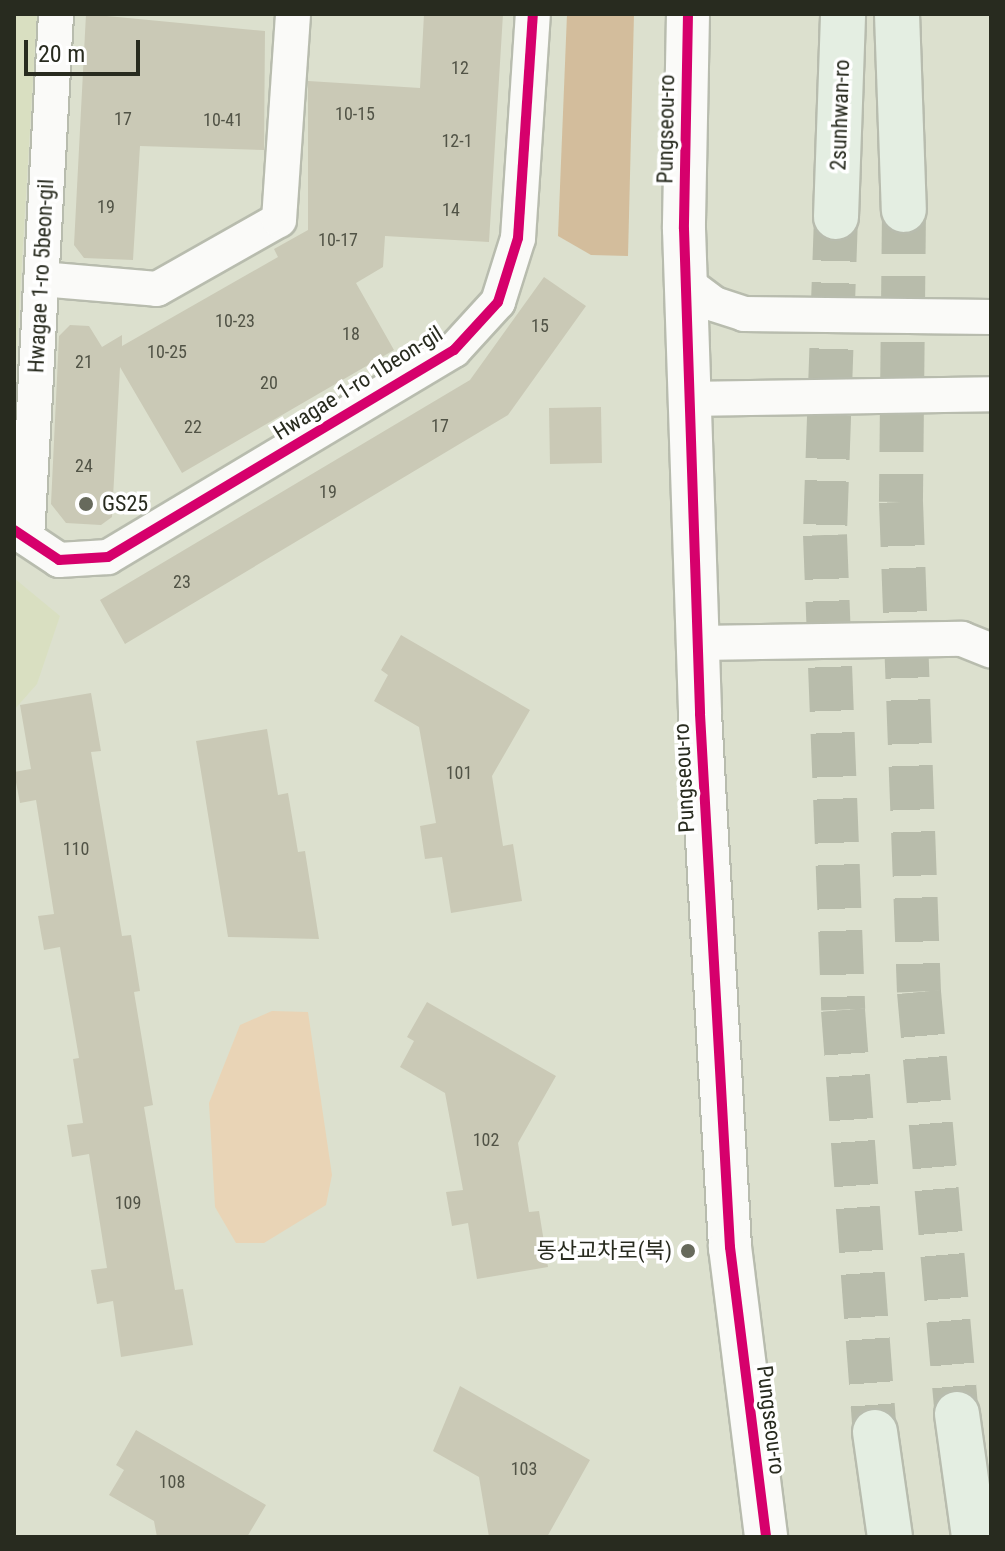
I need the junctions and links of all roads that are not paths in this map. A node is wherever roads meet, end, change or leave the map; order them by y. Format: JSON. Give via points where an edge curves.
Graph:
{"nodes":[{"id":1,"x":56,"y":14,"type":"edge"},
{"id":2,"x":293,"y":14,"type":"edge"},
{"id":3,"x":533,"y":14,"type":"edge"},
{"id":4,"x":688,"y":14,"type":"edge"},
{"id":5,"x":843,"y":14,"type":"edge"},
{"id":6,"x":897,"y":14,"type":"edge"},
{"id":7,"x":904,"y":210,"type":"tunnel mouth"},
{"id":8,"x":836,"y":217,"type":"tunnel mouth"},
{"id":9,"x":41,"y":279,"type":"junction"},
{"id":10,"x":685,"y":282,"type":"junction"},
{"id":11,"x":991,"y":317,"type":"edge"},
{"id":12,"x":991,"y":394,"type":"edge"},
{"id":13,"x":687,"y":399,"type":"junction"},
{"id":14,"x":20,"y":534,"type":"edge"},
{"id":15,"x":699,"y":643,"type":"junction"},
{"id":16,"x":991,"y":651,"type":"edge"},
{"id":17,"x":957,"y":1414,"type":"tunnel mouth"},
{"id":18,"x":875,"y":1432,"type":"tunnel mouth"},
{"id":19,"x":766,"y":1537,"type":"edge"},
{"id":20,"x":890,"y":1537,"type":"edge"},
{"id":21,"x":974,"y":1537,"type":"edge"}],
"edges":[{"from":1,"to":9,"type":"street","name":"Hwagae 1-ro 5beon-gil"},
{"from":2,"to":9,"type":"street","via":[[279,220],[157,289]]},
{"from":3,"to":14,"type":"street","name":"Hwagae 1-ro 1beon-gil","via":[[518,238],[498,302],[454,350],[108,557],[59,560]]},
{"from":4,"to":10,"type":"street","name":"Pungseou-ro"},
{"from":5,"to":8,"type":"highway","name":"2sunhwan-ro"},
{"from":6,"to":7,"type":"highway"},
{"from":9,"to":14,"type":"street","name":"Hwagae 1-ro 5beon-gil"},
{"from":10,"to":11,"type":"street","via":[[714,304],[744,314]]},
{"from":10,"to":13,"type":"street","name":"Pungseou-ro"},
{"from":12,"to":13,"type":"street"},
{"from":13,"to":15,"type":"street","name":"Pungseou-ro"},
{"from":15,"to":16,"type":"street","via":[[962,639]]},
{"from":15,"to":19,"type":"street","name":"Pungseou-ro","via":[[730,1247]]},
{"from":17,"to":21,"type":"highway"},
{"from":18,"to":20,"type":"highway"}]}
